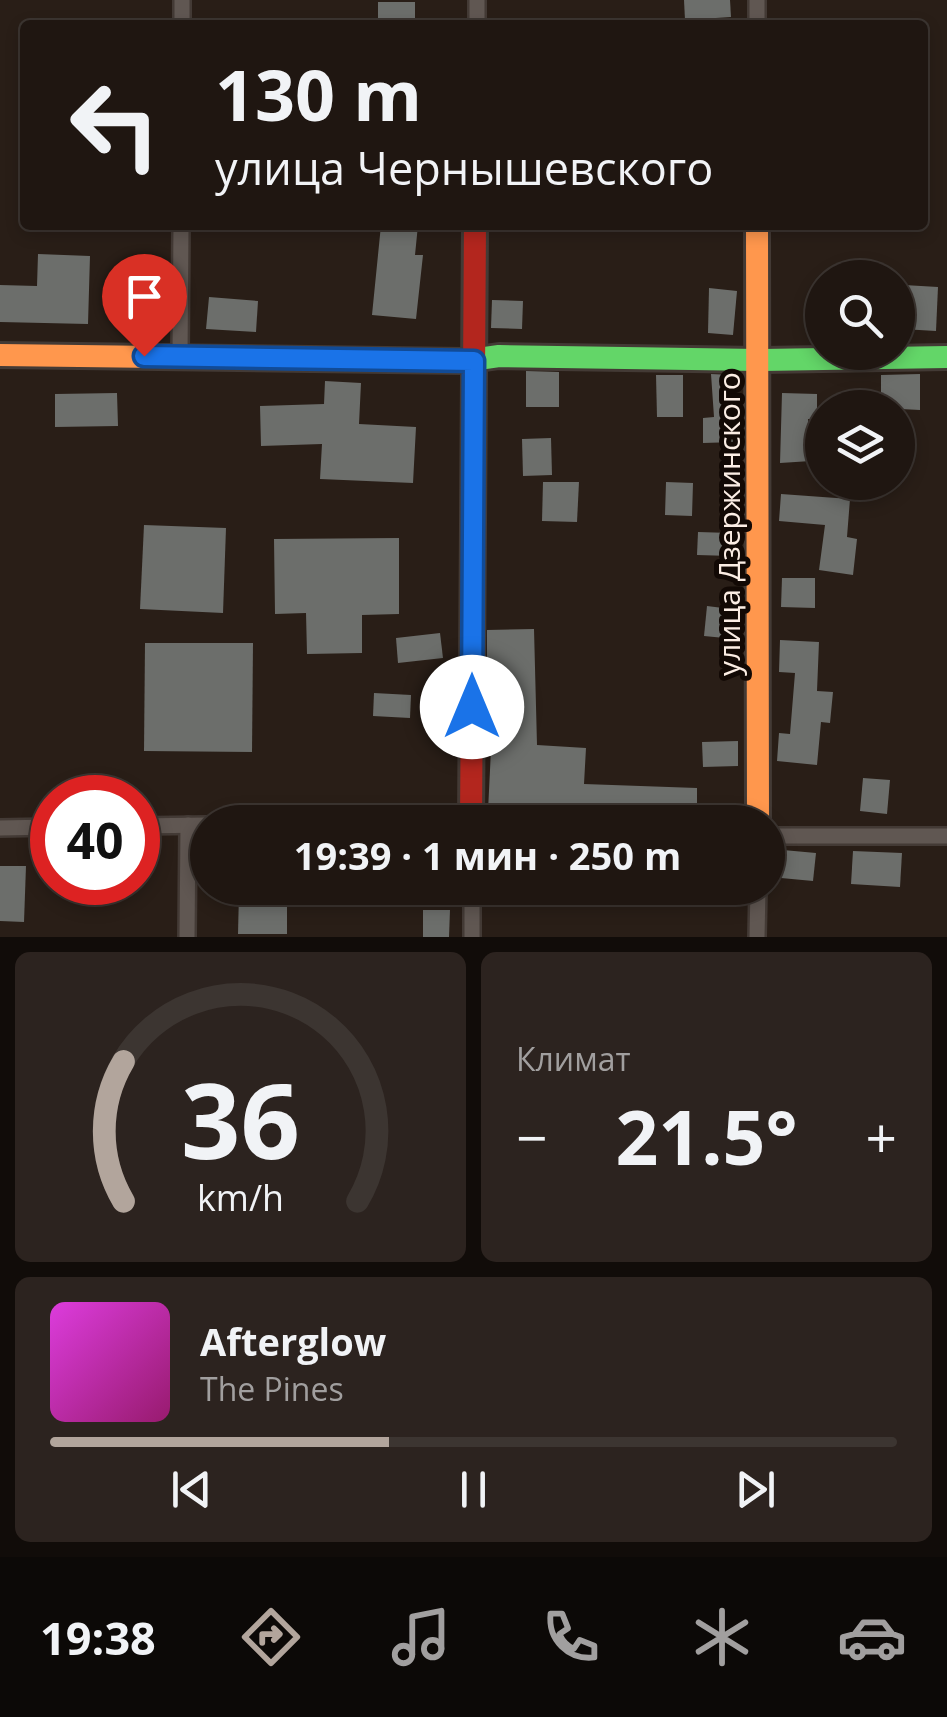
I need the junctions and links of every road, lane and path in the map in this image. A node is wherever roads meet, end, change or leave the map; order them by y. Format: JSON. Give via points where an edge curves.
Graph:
{"nodes":[{"id":1,"x":181,"y":230,"type":"edge"},
{"id":2,"x":475,"y":230,"type":"edge"},
{"id":3,"x":758,"y":230,"type":"edge"},
{"id":4,"x":0,"y":355,"type":"edge"},
{"id":5,"x":180,"y":356,"type":"junction"},
{"id":6,"x":947,"y":357,"type":"edge"},
{"id":7,"x":758,"y":360,"type":"junction"},
{"id":8,"x":474,"y":361,"type":"junction"},
{"id":9,"x":471,"y":805,"type":"edge"},
{"id":10,"x":758,"y":805,"type":"edge"},
{"id":11,"x":188,"y":825,"type":"joint"},
{"id":12,"x":160,"y":826,"type":"edge"},
{"id":13,"x":30,"y":827,"type":"edge"},
{"id":14,"x":0,"y":828,"type":"edge"},
{"id":15,"x":785,"y":836,"type":"edge"},
{"id":16,"x":947,"y":836,"type":"edge"},
{"id":17,"x":472,"y":905,"type":"edge"},
{"id":18,"x":758,"y":905,"type":"edge"},
{"id":19,"x":187,"y":937,"type":"edge"},
{"id":20,"x":472,"y":937,"type":"edge"},
{"id":21,"x":757,"y":937,"type":"edge"}],
"edges":[{"from":1,"to":5,"type":"street"},
{"from":2,"to":8,"type":"street"},
{"from":3,"to":7,"type":"street","name":"улица Дзержинского"},
{"from":4,"to":5,"type":"street"},
{"from":5,"to":8,"type":"street"},
{"from":6,"to":7,"type":"street"},
{"from":7,"to":8,"type":"street"},
{"from":7,"to":10,"type":"street","name":"улица Дзержинского"},
{"from":8,"to":9,"type":"street"},
{"from":11,"to":12,"type":"street"},
{"from":11,"to":19,"type":"street"},
{"from":13,"to":14,"type":"street"},
{"from":15,"to":16,"type":"street"},
{"from":17,"to":20,"type":"street"},
{"from":18,"to":21,"type":"street"}]}
